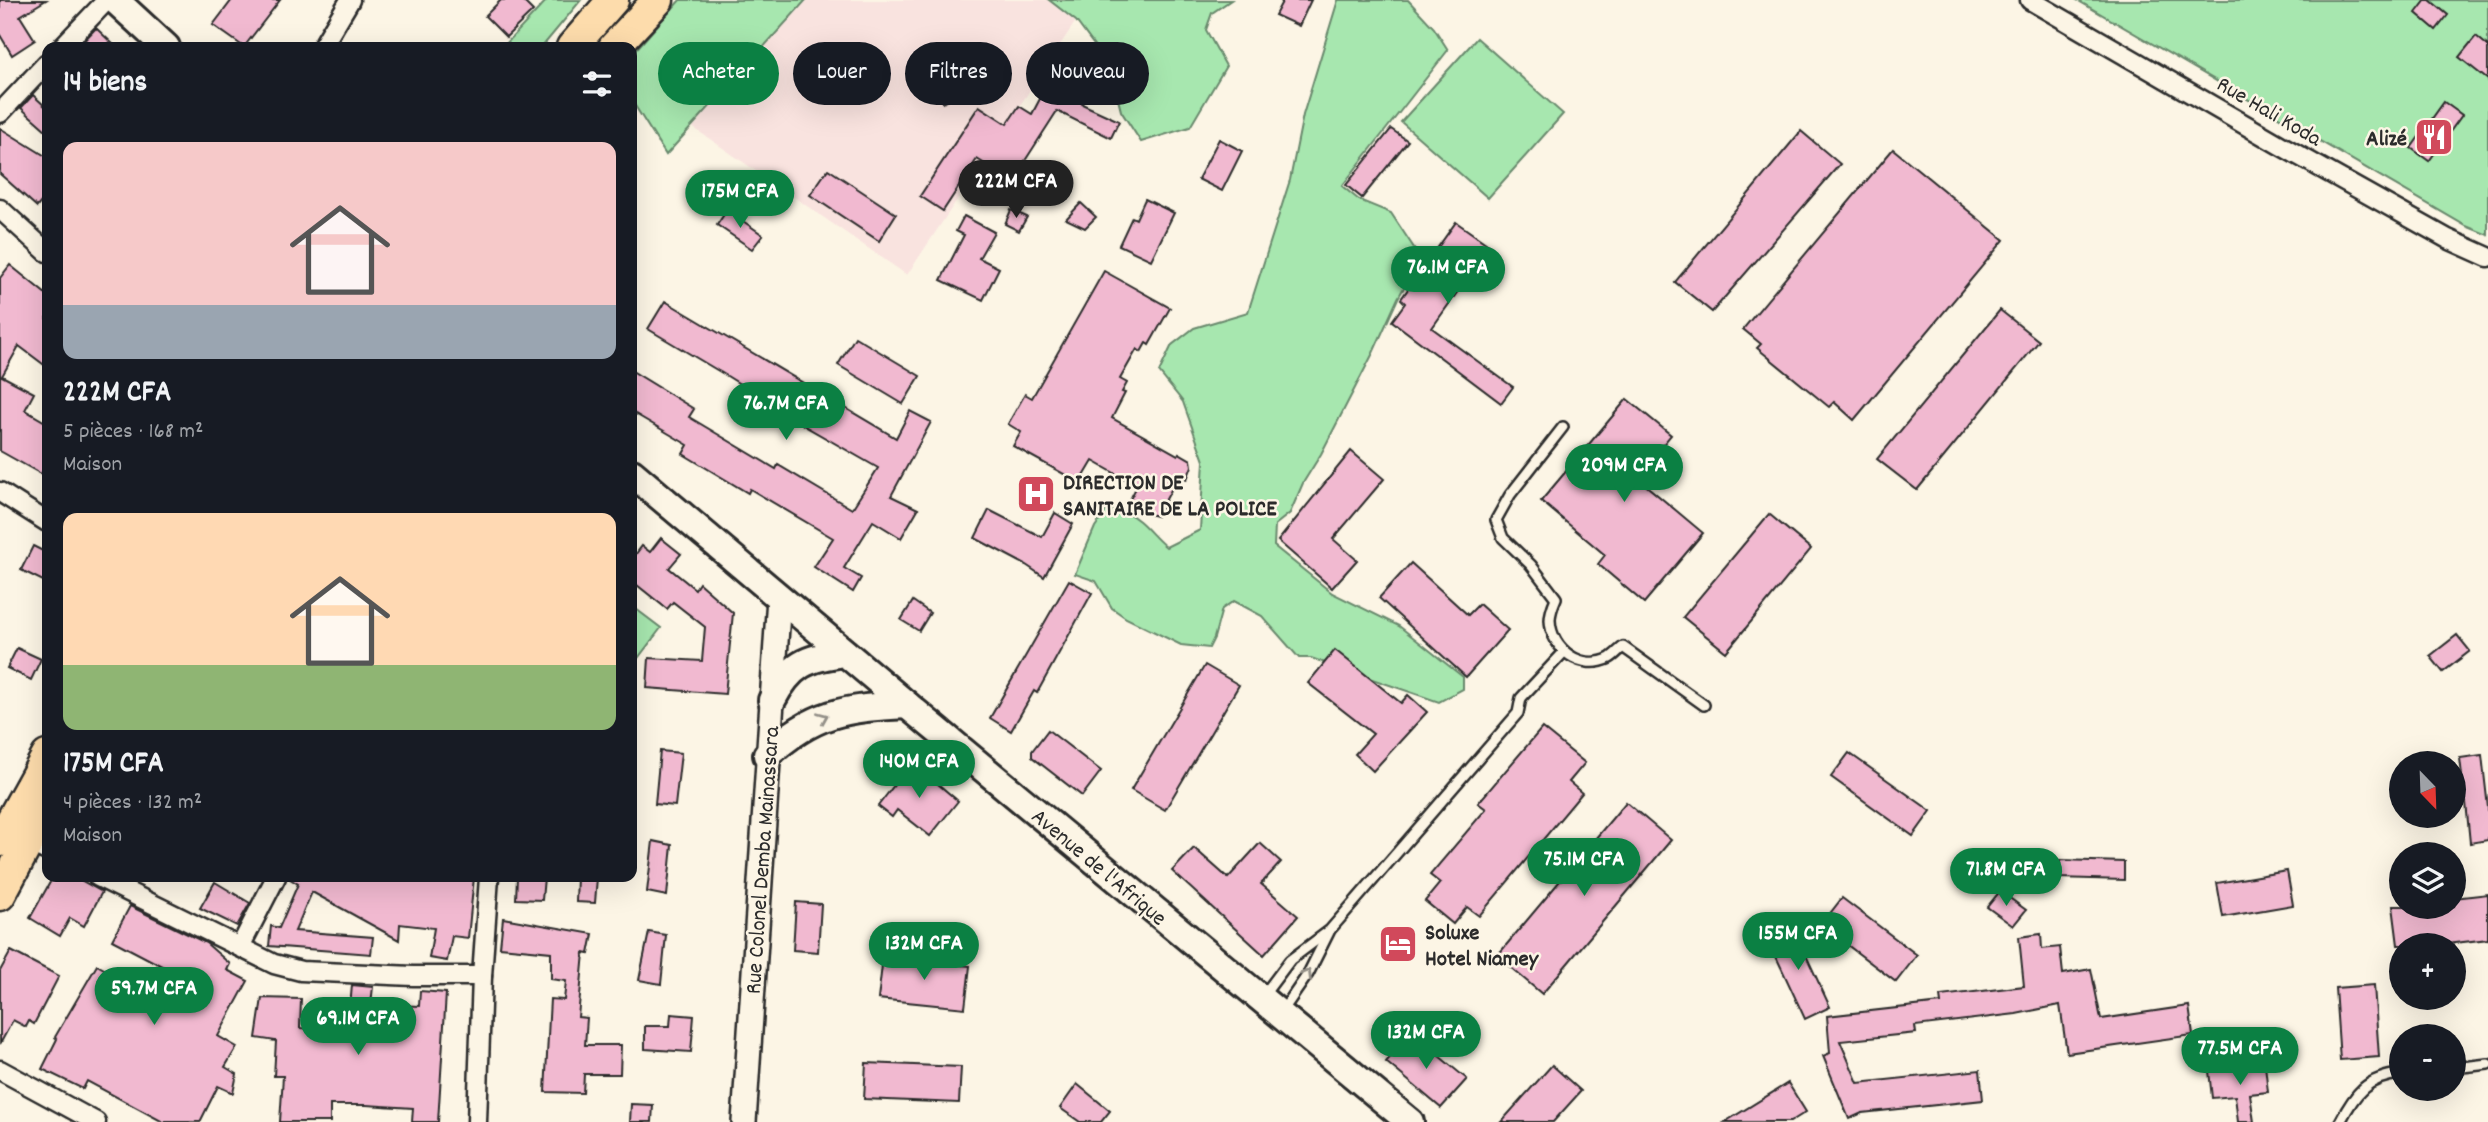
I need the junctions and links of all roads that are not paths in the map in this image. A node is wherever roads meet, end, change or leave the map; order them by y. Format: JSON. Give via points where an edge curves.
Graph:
{"nodes":[{"id":1,"x":107,"y":0,"type":"edge"},
{"id":2,"x":114,"y":0,"type":"edge"},
{"id":3,"x":350,"y":0,"type":"edge"},
{"id":4,"x":613,"y":0,"type":"edge"},
{"id":5,"x":658,"y":0,"type":"edge"},
{"id":6,"x":2030,"y":0,"type":"edge"},
{"id":7,"x":67,"y":42,"type":"edge"},
{"id":8,"x":160,"y":42,"type":"edge"},
{"id":9,"x":325,"y":42,"type":"edge"},
{"id":10,"x":576,"y":42,"type":"edge"},
{"id":11,"x":619,"y":42,"type":"edge"},
{"id":12,"x":42,"y":68,"type":"edge"},
{"id":13,"x":0,"y":113,"type":"edge"},
{"id":14,"x":0,"y":209,"type":"edge"},
{"id":15,"x":42,"y":247,"type":"edge"},
{"id":16,"x":2488,"y":257,"type":"edge"},
{"id":17,"x":1563,"y":427,"type":"dead end"},
{"id":18,"x":637,"y":477,"type":"edge"},
{"id":19,"x":0,"y":492,"type":"edge"},
{"id":20,"x":42,"y":519,"type":"edge"},
{"id":21,"x":779,"y":597,"type":"junction"},
{"id":22,"x":1564,"y":652,"type":"junction"},
{"id":23,"x":845,"y":653,"type":"junction"},
{"id":24,"x":772,"y":700,"type":"junction"},
{"id":25,"x":907,"y":705,"type":"junction"},
{"id":26,"x":1704,"y":705,"type":"dead end"},
{"id":27,"x":767,"y":755,"type":"junction"},
{"id":28,"x":42,"y":772,"type":"edge"},
{"id":29,"x":42,"y":814,"type":"edge"},
{"id":30,"x":21,"y":841,"type":"edge"},
{"id":31,"x":108,"y":882,"type":"edge"},
{"id":32,"x":273,"y":882,"type":"edge"},
{"id":33,"x":489,"y":882,"type":"edge"},
{"id":34,"x":0,"y":895,"type":"edge"},
{"id":35,"x":1330,"y":930,"type":"junction"},
{"id":36,"x":240,"y":947,"type":"junction"},
{"id":37,"x":482,"y":976,"type":"junction"},
{"id":38,"x":1270,"y":1007,"type":"junction"},
{"id":39,"x":2488,"y":1064,"type":"edge"},
{"id":40,"x":2466,"y":1067,"type":"edge"},
{"id":41,"x":0,"y":1070,"type":"edge"},
{"id":42,"x":2389,"y":1077,"type":"edge"},
{"id":43,"x":96,"y":1122,"type":"edge"},
{"id":44,"x":477,"y":1122,"type":"edge"},
{"id":45,"x":744,"y":1122,"type":"edge"},
{"id":46,"x":1410,"y":1122,"type":"edge"},
{"id":47,"x":2340,"y":1122,"type":"edge"}],
"edges":[{"from":1,"to":7,"type":"street"},
{"from":2,"to":8,"type":"main road"},
{"from":3,"to":9,"type":"street"},
{"from":4,"to":10,"type":"highway"},
{"from":5,"to":11,"type":"highway"},
{"from":6,"to":16,"type":"street","name":"Rue Hali Koda","via":[[2280,145]]},
{"from":12,"to":13,"type":"street"},
{"from":14,"to":15,"type":"street"},
{"from":17,"to":22,"type":"lane","via":[[1496,520],[1503,538],[1556,598],[1549,617],[1552,636]]},
{"from":18,"to":21,"type":"main road","name":"Avenue de l'Afrique"},
{"from":19,"to":20,"type":"street"},
{"from":21,"to":23,"type":"main road","name":"Avenue de l'Afrique"},
{"from":21,"to":24,"type":"street","name":"Rue Colonel Demba Mainassara"},
{"from":22,"to":26,"type":"lane","via":[[1594,662],[1623,647]]},
{"from":22,"to":35,"type":"lane","via":[[1521,698],[1518,713]]},
{"from":23,"to":24,"type":"main road","via":[[808,659],[787,676]]},
{"from":23,"to":25,"type":"main road","name":"Avenue de l'Afrique"},
{"from":24,"to":27,"type":"street","name":"Rue Colonel Demba Mainassara"},
{"from":27,"to":25,"type":"main road","one_way":true,"via":[[800,728],[827,715]]},
{"from":25,"to":38,"type":"main road","name":"Avenue de l'Afrique"},
{"from":27,"to":45,"type":"street","name":"Rue Colonel Demba Mainassara"},
{"from":28,"to":30,"type":"highway"},
{"from":29,"to":30,"type":"highway"},
{"from":30,"to":34,"type":"highway"},
{"from":31,"to":36,"type":"street"},
{"from":32,"to":36,"type":"street"},
{"from":33,"to":37,"type":"street"},
{"from":38,"to":35,"type":"lane","one_way":true,"via":[[1308,974]]},
{"from":35,"to":38,"type":"lane","via":[[1290,960]]},
{"from":36,"to":37,"type":"street","via":[[301,971]]},
{"from":37,"to":44,"type":"street"},
{"from":38,"to":46,"type":"main road","name":"Avenue de l'Afrique"},
{"from":39,"to":40,"type":"lane"},
{"from":41,"to":43,"type":"street"},
{"from":42,"to":47,"type":"lane","via":[[2369,1082]]}]}
